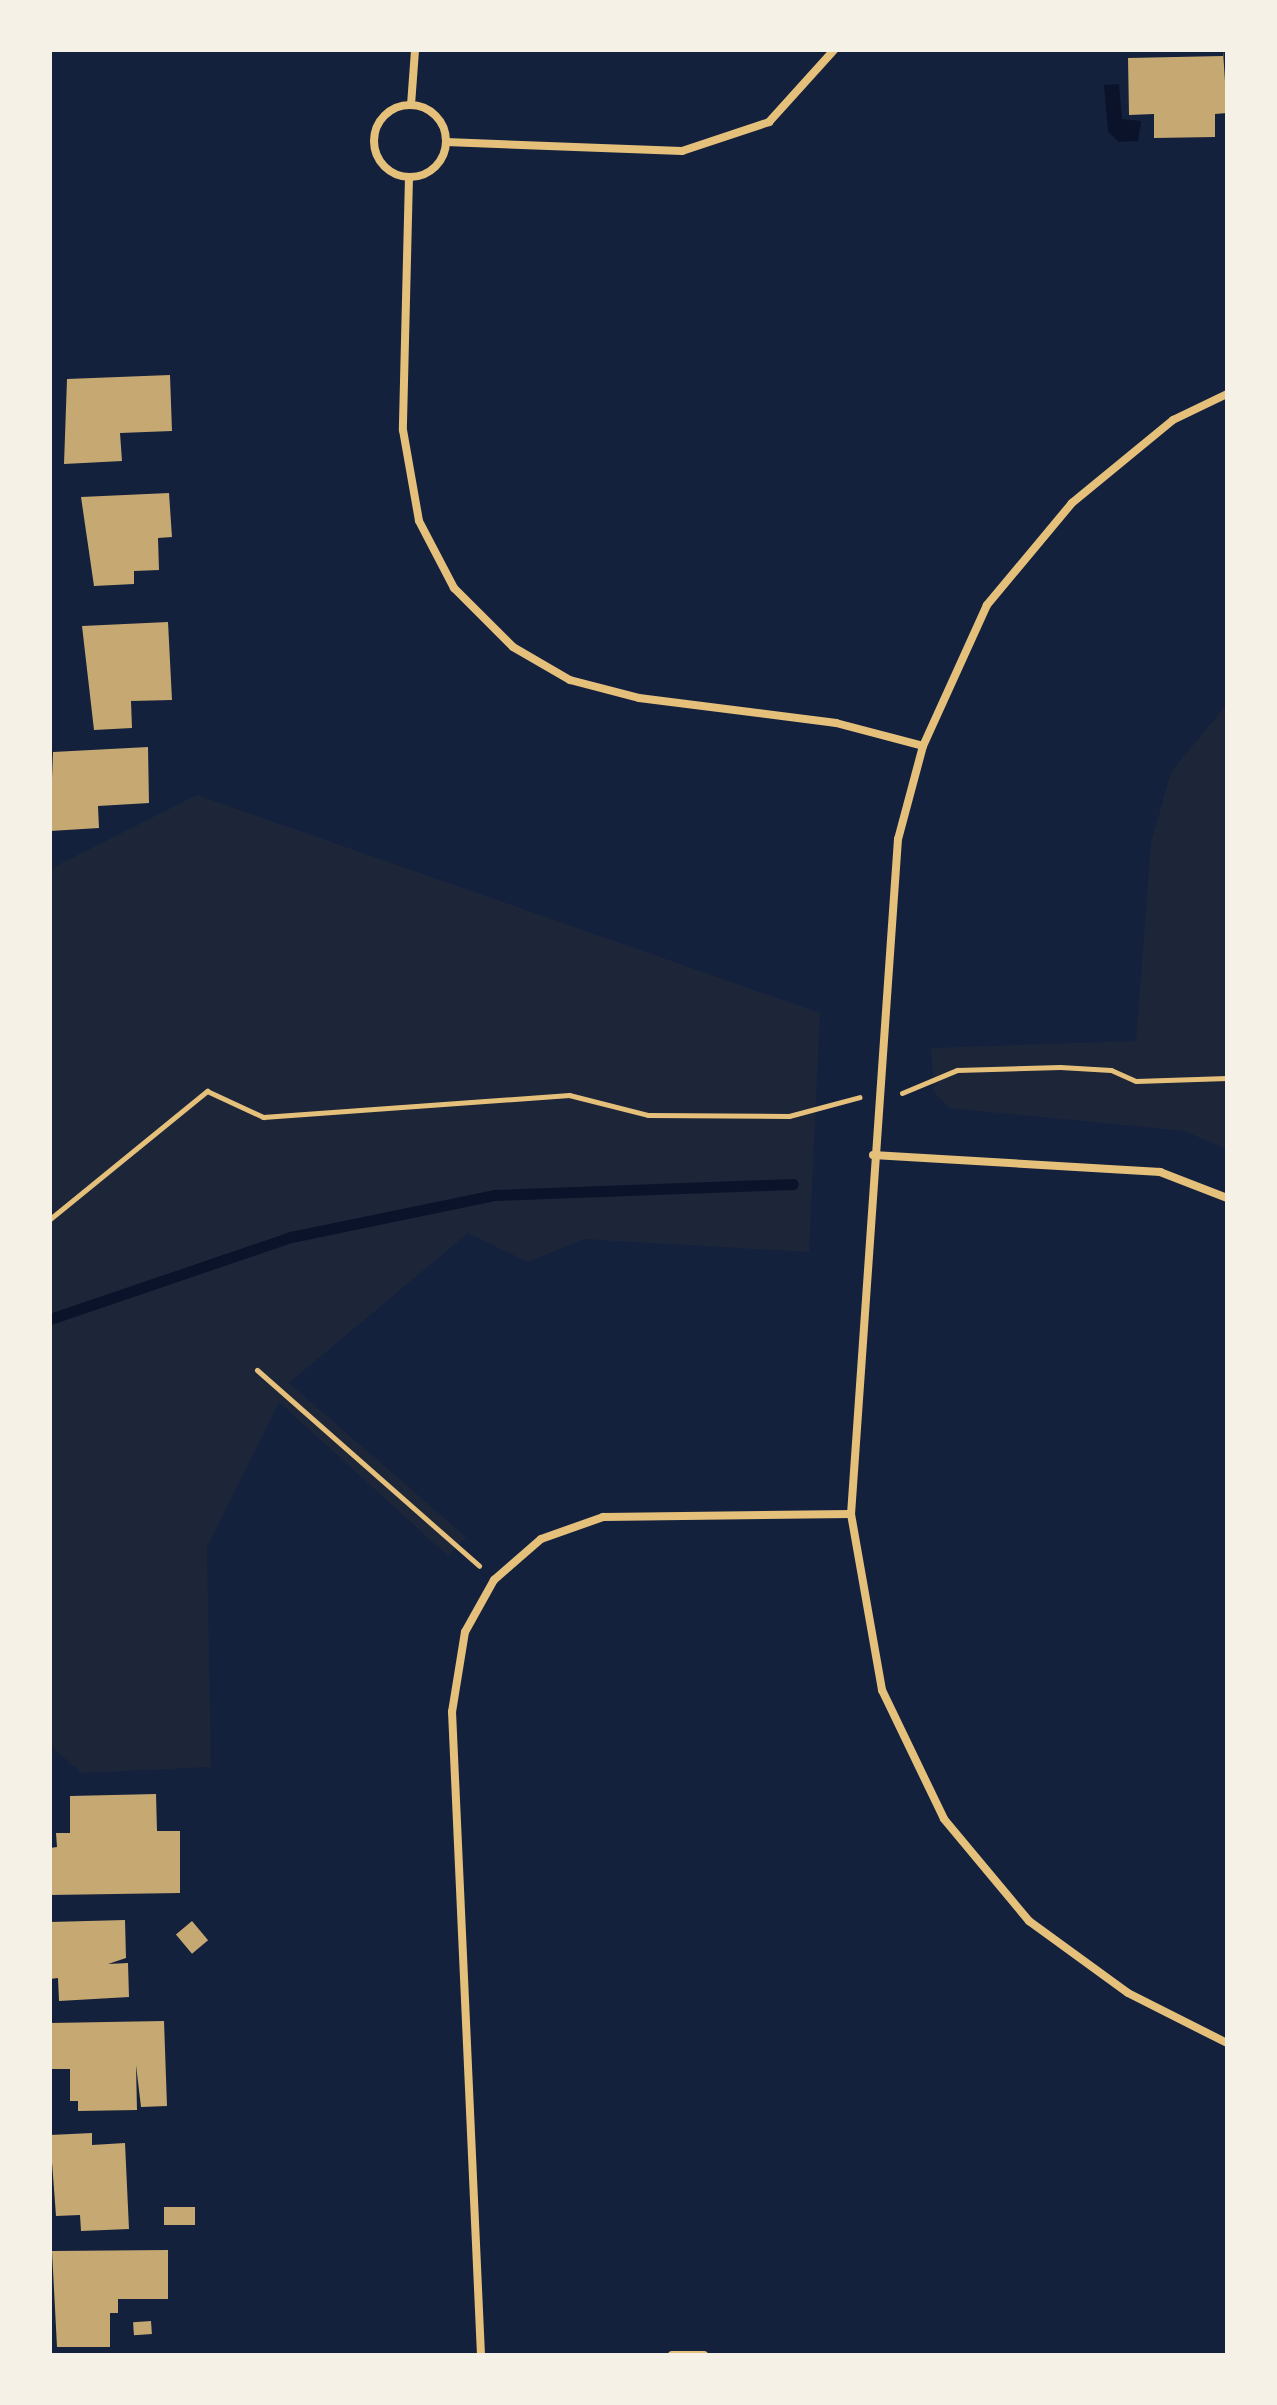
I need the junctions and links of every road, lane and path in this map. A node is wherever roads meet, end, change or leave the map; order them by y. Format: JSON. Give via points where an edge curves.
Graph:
{"nodes":[{"id":1,"x":415,"y":50,"type":"edge"},
{"id":2,"x":834,"y":50,"type":"edge"},
{"id":3,"x":411,"y":105,"type":"junction"},
{"id":4,"x":446,"y":142,"type":"junction"},
{"id":5,"x":409,"y":177,"type":"junction"},
{"id":6,"x":1227,"y":394,"type":"edge"},
{"id":7,"x":923,"y":746,"type":"junction"},
{"id":8,"x":1227,"y":1078,"type":"edge"},
{"id":9,"x":907,"y":1093,"type":"dead end"},
{"id":10,"x":840,"y":1099,"type":"dead end"},
{"id":11,"x":873,"y":1155,"type":"junction"},
{"id":12,"x":1227,"y":1198,"type":"edge"},
{"id":13,"x":50,"y":1219,"type":"edge"},
{"id":14,"x":257,"y":1370,"type":"dead end"},
{"id":15,"x":851,"y":1514,"type":"junction"},
{"id":16,"x":494,"y":1580,"type":"junction"},
{"id":17,"x":1227,"y":2043,"type":"edge"},
{"id":18,"x":481,"y":2355,"type":"edge"},
{"id":19,"x":672,"y":2355,"type":"edge"},
{"id":20,"x":704,"y":2355,"type":"edge"}],
"edges":[{"from":1,"to":3,"type":"street"},
{"from":2,"to":4,"type":"street","via":[[769,122],[682,151]]},
{"from":3,"to":4,"type":"street","via":[[440,121]]},
{"from":3,"to":5,"type":"street","via":[[382,119],[374,140],[380,162]]},
{"from":4,"to":5,"type":"street","via":[[439,163]]},
{"from":5,"to":7,"type":"street","via":[[403,430],[419,521],[454,588],[513,647],[570,680],[639,698],[836,723]]},
{"from":6,"to":7,"type":"street","via":[[1173,420],[1072,503],[987,605]]},
{"from":7,"to":11,"type":"street","via":[[898,839]]},
{"from":8,"to":9,"type":"path","via":[[1136,1081],[1111,1070],[1060,1067],[957,1070]]},
{"from":10,"to":13,"type":"path","via":[[789,1116],[648,1115],[569,1095],[263,1117],[207,1091]]},
{"from":11,"to":12,"type":"street","via":[[1160,1172]]},
{"from":11,"to":15,"type":"street"},
{"from":14,"to":16,"type":"path"},
{"from":15,"to":16,"type":"street","via":[[603,1517],[541,1539]]},
{"from":15,"to":17,"type":"street","via":[[882,1690],[944,1819],[1029,1921],[1128,1993]]},
{"from":16,"to":18,"type":"street","via":[[465,1632],[452,1712]]},
{"from":19,"to":20,"type":"street"}]}
